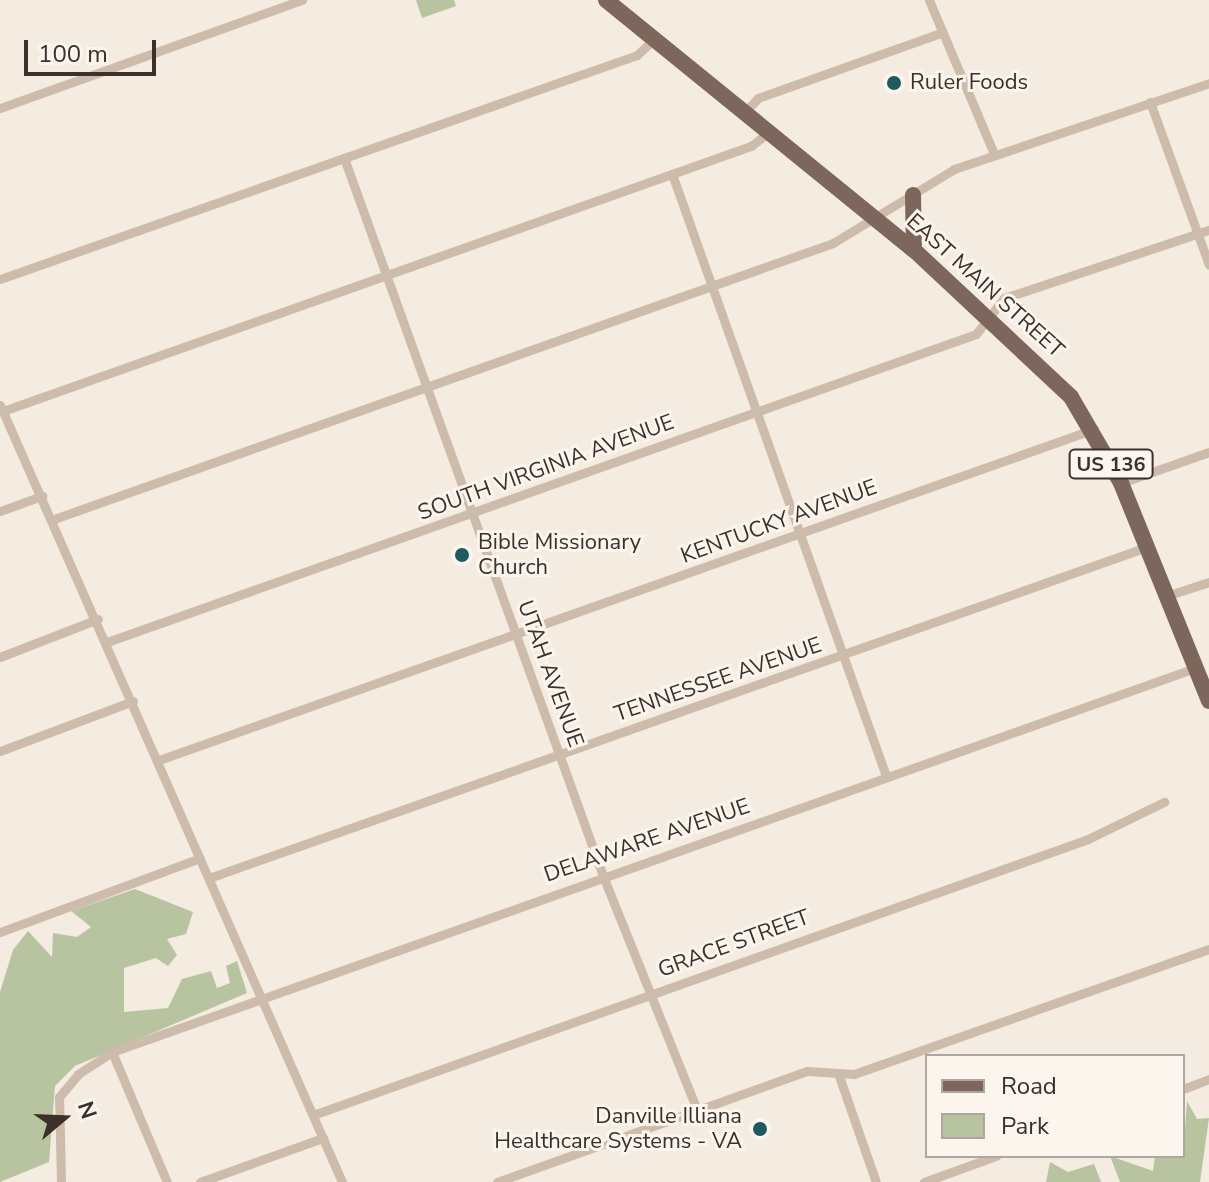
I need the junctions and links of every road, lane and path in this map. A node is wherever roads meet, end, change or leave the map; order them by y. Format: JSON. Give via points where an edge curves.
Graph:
{"nodes":[{"id":1,"x":302,"y":0,"type":"edge"},
{"id":2,"x":606,"y":0,"type":"edge"},
{"id":3,"x":929,"y":0,"type":"edge"},
{"id":4,"x":943,"y":32,"type":"junction"},
{"id":5,"x":654,"y":39,"type":"junction"},
{"id":6,"x":1209,"y":83,"type":"edge"},
{"id":7,"x":1150,"y":102,"type":"junction"},
{"id":8,"x":0,"y":108,"type":"edge"},
{"id":9,"x":745,"y":112,"type":"junction"},
{"id":10,"x":769,"y":132,"type":"junction"},
{"id":11,"x":994,"y":154,"type":"junction"},
{"id":12,"x":344,"y":158,"type":"junction"},
{"id":13,"x":672,"y":174,"type":"junction"},
{"id":14,"x":913,"y":195,"type":"junction"},
{"id":15,"x":875,"y":219,"type":"junction"},
{"id":16,"x":1209,"y":230,"type":"edge"},
{"id":17,"x":1197,"y":233,"type":"junction"},
{"id":18,"x":914,"y":250,"type":"junction"},
{"id":19,"x":1209,"y":265,"type":"edge"},
{"id":20,"x":387,"y":276,"type":"junction"},
{"id":21,"x":0,"y":279,"type":"edge"},
{"id":22,"x":711,"y":288,"type":"junction"},
{"id":23,"x":989,"y":317,"type":"junction"},
{"id":24,"x":427,"y":388,"type":"junction"},
{"id":25,"x":1,"y":408,"type":"edge"},
{"id":26,"x":755,"y":412,"type":"junction"},
{"id":27,"x":1094,"y":429,"type":"junction"},
{"id":28,"x":1209,"y":452,"type":"edge"},
{"id":29,"x":1121,"y":483,"type":"junction"},
{"id":30,"x":42,"y":496,"type":"junction"},
{"id":31,"x":0,"y":511,"type":"edge"},
{"id":32,"x":474,"y":513,"type":"junction"},
{"id":33,"x":54,"y":519,"type":"junction"},
{"id":34,"x":800,"y":534,"type":"junction"},
{"id":35,"x":1147,"y":547,"type":"junction"},
{"id":36,"x":1209,"y":582,"type":"edge"},
{"id":37,"x":1166,"y":596,"type":"junction"},
{"id":38,"x":98,"y":619,"type":"junction"},
{"id":39,"x":517,"y":634,"type":"junction"},
{"id":40,"x":107,"y":642,"type":"junction"},
{"id":41,"x":842,"y":656,"type":"junction"},
{"id":42,"x":0,"y":657,"type":"edge"},
{"id":43,"x":1195,"y":668,"type":"junction"},
{"id":44,"x":133,"y":701,"type":"junction"},
{"id":45,"x":1209,"y":701,"type":"edge"},
{"id":46,"x":0,"y":751,"type":"edge"},
{"id":47,"x":560,"y":755,"type":"junction"},
{"id":48,"x":159,"y":760,"type":"junction"},
{"id":49,"x":886,"y":776,"type":"junction"},
{"id":50,"x":1164,"y":802,"type":"dead end"},
{"id":51,"x":200,"y":858,"type":"junction"},
{"id":52,"x":603,"y":876,"type":"junction"},
{"id":53,"x":209,"y":878,"type":"junction"},
{"id":54,"x":0,"y":932,"type":"edge"},
{"id":55,"x":1209,"y":949,"type":"edge"},
{"id":56,"x":649,"y":993,"type":"junction"},
{"id":57,"x":261,"y":997,"type":"junction"},
{"id":58,"x":112,"y":1052,"type":"junction"},
{"id":59,"x":839,"y":1076,"type":"junction"},
{"id":60,"x":1209,"y":1079,"type":"edge"},
{"id":61,"x":1185,"y":1088,"type":"edge"},
{"id":62,"x":697,"y":1110,"type":"junction"},
{"id":63,"x":313,"y":1115,"type":"junction"},
{"id":64,"x":323,"y":1138,"type":"junction"},
{"id":65,"x":990,"y":1158,"type":"edge"},
{"id":66,"x":61,"y":1182,"type":"edge"},
{"id":67,"x":167,"y":1182,"type":"edge"},
{"id":68,"x":200,"y":1182,"type":"edge"},
{"id":69,"x":342,"y":1182,"type":"edge"},
{"id":70,"x":497,"y":1182,"type":"edge"},
{"id":71,"x":876,"y":1182,"type":"edge"},
{"id":72,"x":924,"y":1182,"type":"edge"}],
"edges":[{"from":1,"to":8,"type":"street"},
{"from":2,"to":5,"type":"main road","name":"EAST MAIN STREET","number":"US 136"},
{"from":3,"to":4,"type":"street"},
{"from":4,"to":9,"type":"street","via":[[758,98]]},
{"from":4,"to":11,"type":"street"},
{"from":5,"to":9,"type":"main road","name":"EAST MAIN STREET","number":"US 136"},
{"from":5,"to":12,"type":"street","via":[[637,55]]},
{"from":6,"to":7,"type":"street"},
{"from":7,"to":11,"type":"street"},
{"from":7,"to":17,"type":"street"},
{"from":9,"to":10,"type":"main road","name":"EAST MAIN STREET","number":"US 136"},
{"from":10,"to":13,"type":"street","via":[[751,146]]},
{"from":10,"to":15,"type":"main road","name":"EAST MAIN STREET","number":"US 136"},
{"from":11,"to":14,"type":"street"},
{"from":12,"to":20,"type":"street","name":"UTAH AVENUE"},
{"from":12,"to":21,"type":"street"},
{"from":13,"to":20,"type":"street"},
{"from":13,"to":22,"type":"street"},
{"from":14,"to":15,"type":"street"},
{"from":14,"to":18,"type":"main road"},
{"from":15,"to":18,"type":"main road","name":"EAST MAIN STREET","number":"US 136"},
{"from":15,"to":22,"type":"street","via":[[833,243]]},
{"from":16,"to":17,"type":"street","name":"SOUTH VIRGINIA AVENUE"},
{"from":17,"to":19,"type":"street"},
{"from":17,"to":23,"type":"street","name":"SOUTH VIRGINIA AVENUE","via":[[1016,294]]},
{"from":18,"to":23,"type":"main road","name":"EAST MAIN STREET","number":"US 136"},
{"from":20,"to":24,"type":"street","name":"UTAH AVENUE"},
{"from":20,"to":25,"type":"street"},
{"from":22,"to":24,"type":"street"},
{"from":22,"to":26,"type":"street"},
{"from":23,"to":26,"type":"street","name":"SOUTH VIRGINIA AVENUE","via":[[976,334]]},
{"from":23,"to":27,"type":"main road","name":"EAST MAIN STREET","number":"US 136","via":[[1054,377]]},
{"from":24,"to":32,"type":"street","name":"UTAH AVENUE"},
{"from":24,"to":33,"type":"street"},
{"from":25,"to":30,"type":"street"},
{"from":26,"to":32,"type":"street","name":"SOUTH VIRGINIA AVENUE"},
{"from":26,"to":34,"type":"street"},
{"from":27,"to":29,"type":"main road","name":"EAST MAIN STREET","number":"US 136"},
{"from":27,"to":34,"type":"street","name":"KENTUCKY AVENUE"},
{"from":28,"to":29,"type":"street"},
{"from":29,"to":35,"type":"main road","name":"EAST MAIN STREET","number":"US 136"},
{"from":30,"to":31,"type":"street"},
{"from":30,"to":33,"type":"street"},
{"from":32,"to":39,"type":"street","name":"UTAH AVENUE"},
{"from":32,"to":40,"type":"street","name":"SOUTH VIRGINIA AVENUE"},
{"from":33,"to":38,"type":"street"},
{"from":34,"to":39,"type":"street","name":"KENTUCKY AVENUE"},
{"from":34,"to":41,"type":"street"},
{"from":35,"to":37,"type":"main road","name":"EAST MAIN STREET","number":"US 136"},
{"from":35,"to":41,"type":"street","name":"TENNESSEE AVENUE"},
{"from":36,"to":37,"type":"street"},
{"from":37,"to":43,"type":"main road","name":"EAST MAIN STREET","number":"US 136"},
{"from":38,"to":40,"type":"street"},
{"from":38,"to":42,"type":"street"},
{"from":39,"to":47,"type":"street","name":"UTAH AVENUE"},
{"from":39,"to":48,"type":"street","name":"KENTUCKY AVENUE"},
{"from":40,"to":44,"type":"street"},
{"from":41,"to":47,"type":"street","name":"TENNESSEE AVENUE"},
{"from":41,"to":49,"type":"street"},
{"from":43,"to":45,"type":"main road","name":"EAST MAIN STREET","number":"US 136"},
{"from":43,"to":49,"type":"street","name":"DELAWARE AVENUE"},
{"from":44,"to":46,"type":"street"},
{"from":44,"to":48,"type":"street"},
{"from":47,"to":52,"type":"street","name":"UTAH AVENUE"},
{"from":47,"to":53,"type":"street","name":"TENNESSEE AVENUE"},
{"from":48,"to":51,"type":"street"},
{"from":49,"to":52,"type":"street","name":"DELAWARE AVENUE"},
{"from":50,"to":56,"type":"street","name":"GRACE STREET","via":[[1088,839]]},
{"from":51,"to":53,"type":"street"},
{"from":51,"to":54,"type":"street"},
{"from":52,"to":56,"type":"street","name":"UTAH AVENUE"},
{"from":52,"to":57,"type":"street","name":"DELAWARE AVENUE"},
{"from":53,"to":57,"type":"street"},
{"from":55,"to":59,"type":"street"},
{"from":56,"to":62,"type":"street","name":"UTAH AVENUE"},
{"from":56,"to":63,"type":"street","name":"GRACE STREET"},
{"from":57,"to":58,"type":"street","name":"DELAWARE AVENUE"},
{"from":57,"to":63,"type":"street"},
{"from":58,"to":66,"type":"street","via":[[59,1097]]},
{"from":58,"to":67,"type":"street"},
{"from":59,"to":62,"type":"street","via":[[824,1068],[807,1071]]},
{"from":59,"to":71,"type":"street"},
{"from":60,"to":61,"type":"street"},
{"from":62,"to":70,"type":"street"},
{"from":63,"to":64,"type":"street"},
{"from":64,"to":68,"type":"street"},
{"from":64,"to":69,"type":"street"},
{"from":65,"to":72,"type":"street"}]}
